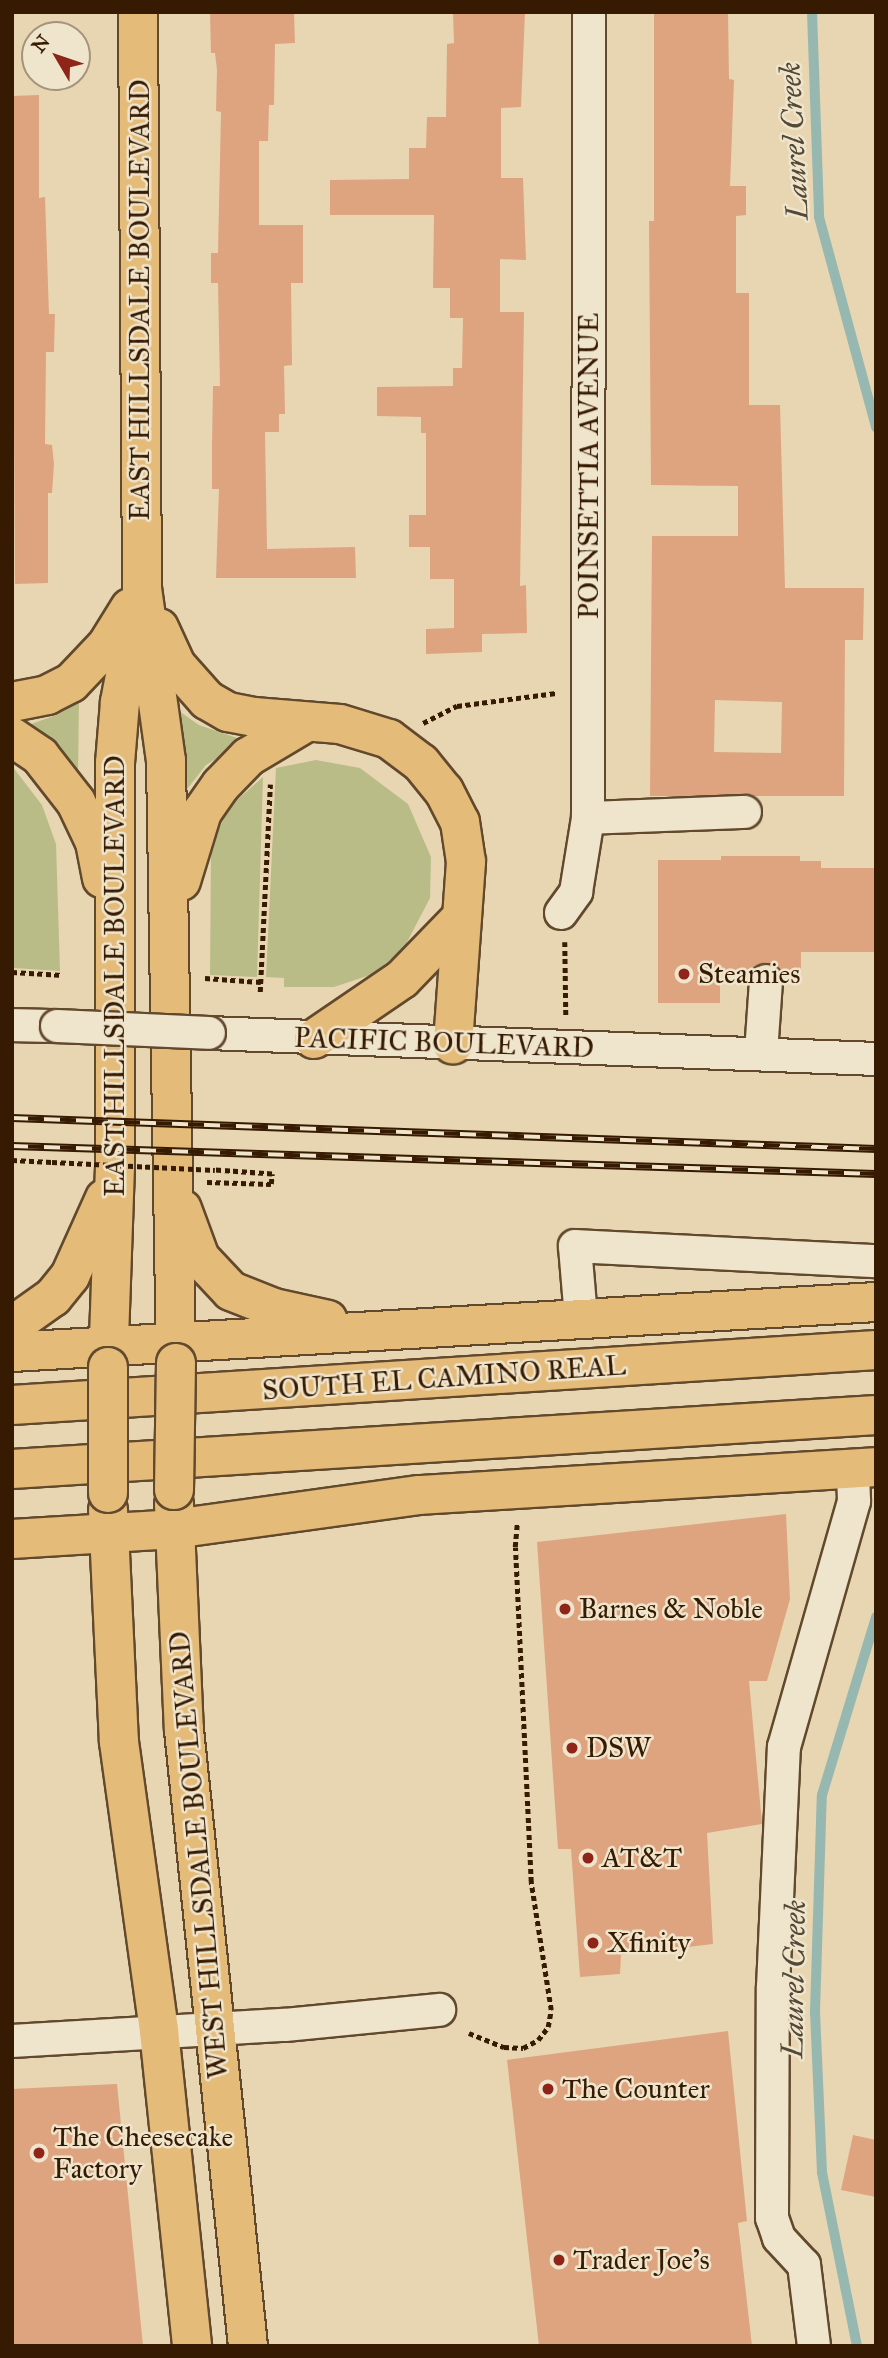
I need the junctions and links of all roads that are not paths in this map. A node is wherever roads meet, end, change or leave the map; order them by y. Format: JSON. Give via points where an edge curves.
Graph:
{"nodes":[{"id":1,"x":138,"y":12,"type":"edge"},
{"id":2,"x":590,"y":12,"type":"edge"},
{"id":3,"x":142,"y":588,"type":"junction"},
{"id":4,"x":12,"y":702,"type":"edge"},
{"id":5,"x":305,"y":723,"type":"junction"},
{"id":6,"x":12,"y":737,"type":"edge"},
{"id":7,"x":745,"y":812,"type":"dead end"},
{"id":8,"x":588,"y":818,"type":"junction"},
{"id":9,"x":561,"y":913,"type":"road end"},
{"id":10,"x":462,"y":917,"type":"junction"},
{"id":11,"x":169,"y":931,"type":"junction"},
{"id":12,"x":114,"y":938,"type":"junction"},
{"id":13,"x":766,"y":981,"type":"dead end"},
{"id":14,"x":12,"y":1024,"type":"edge"},
{"id":15,"x":314,"y":1039,"type":"junction"},
{"id":16,"x":453,"y":1045,"type":"junction"},
{"id":17,"x":761,"y":1053,"type":"junction"},
{"id":18,"x":876,"y":1059,"type":"edge"},
{"id":19,"x":115,"y":1166,"type":"junction"},
{"id":20,"x":188,"y":1179,"type":"junction"},
{"id":21,"x":876,"y":1261,"type":"edge"},
{"id":22,"x":876,"y":1302,"type":"edge"},
{"id":23,"x":581,"y":1318,"type":"junction"},
{"id":24,"x":12,"y":1326,"type":"edge"},
{"id":25,"x":385,"y":1329,"type":"junction"},
{"id":26,"x":876,"y":1350,"type":"edge"},
{"id":27,"x":12,"y":1352,"type":"edge"},
{"id":28,"x":176,"y":1353,"type":"junction"},
{"id":29,"x":109,"y":1357,"type":"junction"},
{"id":30,"x":12,"y":1405,"type":"edge"},
{"id":31,"x":876,"y":1415,"type":"edge"},
{"id":32,"x":864,"y":1468,"type":"edge"},
{"id":33,"x":12,"y":1469,"type":"edge"},
{"id":34,"x":174,"y":1529,"type":"junction"},
{"id":35,"x":108,"y":1534,"type":"junction"},
{"id":36,"x":12,"y":1539,"type":"edge"},
{"id":37,"x":439,"y":2010,"type":"dead end"},
{"id":38,"x":214,"y":2027,"type":"junction"},
{"id":39,"x":159,"y":2031,"type":"junction"},
{"id":40,"x":12,"y":2041,"type":"edge"},
{"id":41,"x":192,"y":2346,"type":"edge"},
{"id":42,"x":248,"y":2346,"type":"edge"},
{"id":43,"x":814,"y":2346,"type":"edge"}],
"edges":[{"from":1,"to":3,"type":"main road","name":"EAST HILLSDALE BOULEVARD"},
{"from":2,"to":8,"type":"street","name":"POINSETTIA AVENUE"},
{"from":3,"to":4,"type":"main road","via":[[107,645],[71,683],[47,695]]},
{"from":3,"to":5,"type":"main road","via":[[176,665],[207,700],[228,712]]},
{"from":3,"to":11,"type":"main road","name":"EAST HILLSDALE BOULEVARD","via":[[166,761]]},
{"from":3,"to":12,"type":"main road","name":"EAST HILLSDALE BOULEVARD","via":[[120,702],[115,763]]},
{"from":5,"to":10,"type":"main road","via":[[340,724],[389,739],[421,763],[444,791],[460,822],[466,862]]},
{"from":5,"to":11,"type":"main road","via":[[248,757],[202,812],[188,846]]},
{"from":6,"to":12,"type":"main road","via":[[40,756],[76,802],[95,842]]},
{"from":7,"to":8,"type":"street"},
{"from":8,"to":9,"type":"street","name":"POINSETTIA AVENUE","via":[[576,892]]},
{"from":10,"to":15,"type":"main road","via":[[431,954],[388,991]]},
{"from":10,"to":16,"type":"main road"},
{"from":11,"to":20,"type":"main road","name":"EAST HILLSDALE BOULEVARD"},
{"from":12,"to":19,"type":"main road","name":"EAST HILLSDALE BOULEVARD"},
{"from":13,"to":17,"type":"street"},
{"from":14,"to":15,"type":"street","name":"PACIFIC BOULEVARD","bridge":true},
{"from":15,"to":16,"type":"street","name":"PACIFIC BOULEVARD"},
{"from":16,"to":17,"type":"street","name":"PACIFIC BOULEVARD"},
{"from":17,"to":18,"type":"street","name":"PACIFIC BOULEVARD"},
{"from":19,"to":24,"type":"main road","via":[[99,1218],[70,1276],[47,1302]]},
{"from":19,"to":29,"type":"main road","name":"EAST HILLSDALE BOULEVARD"},
{"from":20,"to":25,"type":"main road","via":[[200,1258],[231,1290],[302,1316]]},
{"from":20,"to":28,"type":"main road","name":"EAST HILLSDALE BOULEVARD"},
{"from":21,"to":23,"type":"street","via":[[575,1245]]},
{"from":22,"to":23,"type":"main road"},
{"from":23,"to":25,"type":"main road"},
{"from":25,"to":28,"type":"main road"},
{"from":26,"to":30,"type":"main road","name":"SOUTH EL CAMINO REAL"},
{"from":27,"to":29,"type":"main road"},
{"from":28,"to":29,"type":"main road"},
{"from":28,"to":34,"type":"main road","name":"WEST HILLSDALE BOULEVARD","bridge":true},
{"from":29,"to":35,"type":"main road","name":"WEST HILLSDALE BOULEVARD","bridge":true},
{"from":31,"to":33,"type":"main road"},
{"from":32,"to":34,"type":"main road","via":[[420,1495]]},
{"from":32,"to":43,"type":"street","via":[[784,1747],[773,1987],[772,2218],[779,2238],[804,2264]]},
{"from":34,"to":35,"type":"main road"},
{"from":34,"to":38,"type":"main road","name":"WEST HILLSDALE BOULEVARD","via":[[184,1730]]},
{"from":35,"to":36,"type":"main road"},
{"from":35,"to":39,"type":"main road","name":"WEST HILLSDALE BOULEVARD","via":[[119,1742]]},
{"from":37,"to":38,"type":"street"},
{"from":38,"to":39,"type":"street"},
{"from":38,"to":42,"type":"main road","name":"WEST HILLSDALE BOULEVARD"},
{"from":39,"to":40,"type":"street"},
{"from":39,"to":41,"type":"main road","name":"WEST HILLSDALE BOULEVARD"}]}
